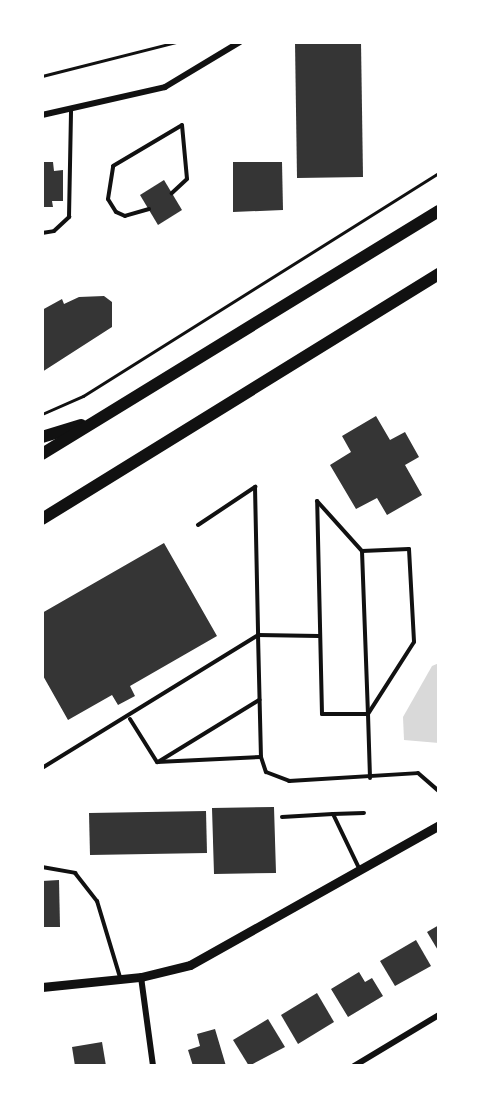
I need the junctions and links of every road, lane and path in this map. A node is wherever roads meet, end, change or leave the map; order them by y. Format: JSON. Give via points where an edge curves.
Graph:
{"nodes":[{"id":1,"x":176,"y":42,"type":"edge"},
{"id":2,"x":240,"y":42,"type":"edge"},
{"id":3,"x":42,"y":76,"type":"edge"},
{"id":4,"x":71,"y":109,"type":"junction"},
{"id":5,"x":42,"y":115,"type":"edge"},
{"id":6,"x":439,"y":173,"type":"edge"},
{"id":7,"x":172,"y":193,"type":"dead end"},
{"id":8,"x":149,"y":209,"type":"dead end"},
{"id":9,"x":439,"y":211,"type":"edge"},
{"id":10,"x":42,"y":233,"type":"edge"},
{"id":11,"x":439,"y":274,"type":"edge"},
{"id":12,"x":113,"y":412,"type":"junction"},
{"id":13,"x":42,"y":414,"type":"edge"},
{"id":14,"x":42,"y":437,"type":"edge"},
{"id":15,"x":42,"y":454,"type":"edge"},
{"id":16,"x":42,"y":519,"type":"edge"},
{"id":17,"x":198,"y":525,"type":"dead end"},
{"id":18,"x":362,"y":550,"type":"junction"},
{"id":19,"x":258,"y":635,"type":"junction"},
{"id":20,"x":319,"y":636,"type":"junction"},
{"id":21,"x":259,"y":700,"type":"junction"},
{"id":22,"x":369,"y":714,"type":"junction"},
{"id":23,"x":130,"y":719,"type":"junction"},
{"id":24,"x":261,"y":757,"type":"junction"},
{"id":25,"x":157,"y":762,"type":"junction"},
{"id":26,"x":42,"y":768,"type":"edge"},
{"id":27,"x":370,"y":778,"type":"junction"},
{"id":28,"x":439,"y":791,"type":"edge"},
{"id":29,"x":364,"y":813,"type":"dead end"},
{"id":30,"x":333,"y":814,"type":"junction"},
{"id":31,"x":282,"y":817,"type":"dead end"},
{"id":32,"x":439,"y":825,"type":"edge"},
{"id":33,"x":42,"y":867,"type":"edge"},
{"id":34,"x":362,"y":871,"type":"junction"},
{"id":35,"x":141,"y":977,"type":"junction"},
{"id":36,"x":120,"y":980,"type":"junction"},
{"id":37,"x":42,"y":987,"type":"edge"},
{"id":38,"x":439,"y":1015,"type":"edge"},
{"id":39,"x":153,"y":1066,"type":"edge"},
{"id":40,"x":354,"y":1066,"type":"edge"}],
"edges":[{"from":1,"to":3,"type":"path"},
{"from":2,"to":4,"type":"street","via":[[165,87]]},
{"from":4,"to":5,"type":"street"},
{"from":4,"to":10,"type":"lane","via":[[69,217],[54,231]]},
{"from":6,"to":13,"type":"path","via":[[83,396]]},
{"from":7,"to":8,"type":"lane","via":[[187,179],[182,125],[113,166],[108,199],[116,212],[125,216]]},
{"from":9,"to":12,"type":"main road"},
{"from":11,"to":16,"type":"main road"},
{"from":12,"to":14,"type":"main road"},
{"from":12,"to":15,"type":"main road"},
{"from":17,"to":19,"type":"lane","via":[[255,487]]},
{"from":18,"to":20,"type":"lane","via":[[317,501]]},
{"from":18,"to":22,"type":"lane"},
{"from":18,"to":22,"type":"lane","via":[[409,549],[414,642]]},
{"from":19,"to":20,"type":"lane"},
{"from":19,"to":21,"type":"lane"},
{"from":19,"to":23,"type":"lane"},
{"from":20,"to":22,"type":"lane","via":[[322,714]]},
{"from":21,"to":24,"type":"lane"},
{"from":21,"to":25,"type":"lane"},
{"from":22,"to":27,"type":"lane"},
{"from":23,"to":25,"type":"lane"},
{"from":23,"to":26,"type":"lane"},
{"from":24,"to":25,"type":"lane"},
{"from":24,"to":27,"type":"lane","via":[[266,772],[289,781]]},
{"from":27,"to":28,"type":"lane","via":[[418,772]]},
{"from":29,"to":30,"type":"lane"},
{"from":30,"to":31,"type":"lane"},
{"from":30,"to":34,"type":"lane"},
{"from":32,"to":34,"type":"street"},
{"from":33,"to":36,"type":"lane","via":[[75,873],[97,901]]},
{"from":34,"to":35,"type":"street","via":[[190,965]]},
{"from":35,"to":36,"type":"street"},
{"from":35,"to":39,"type":"street"},
{"from":36,"to":37,"type":"street"},
{"from":38,"to":40,"type":"street"}]}
